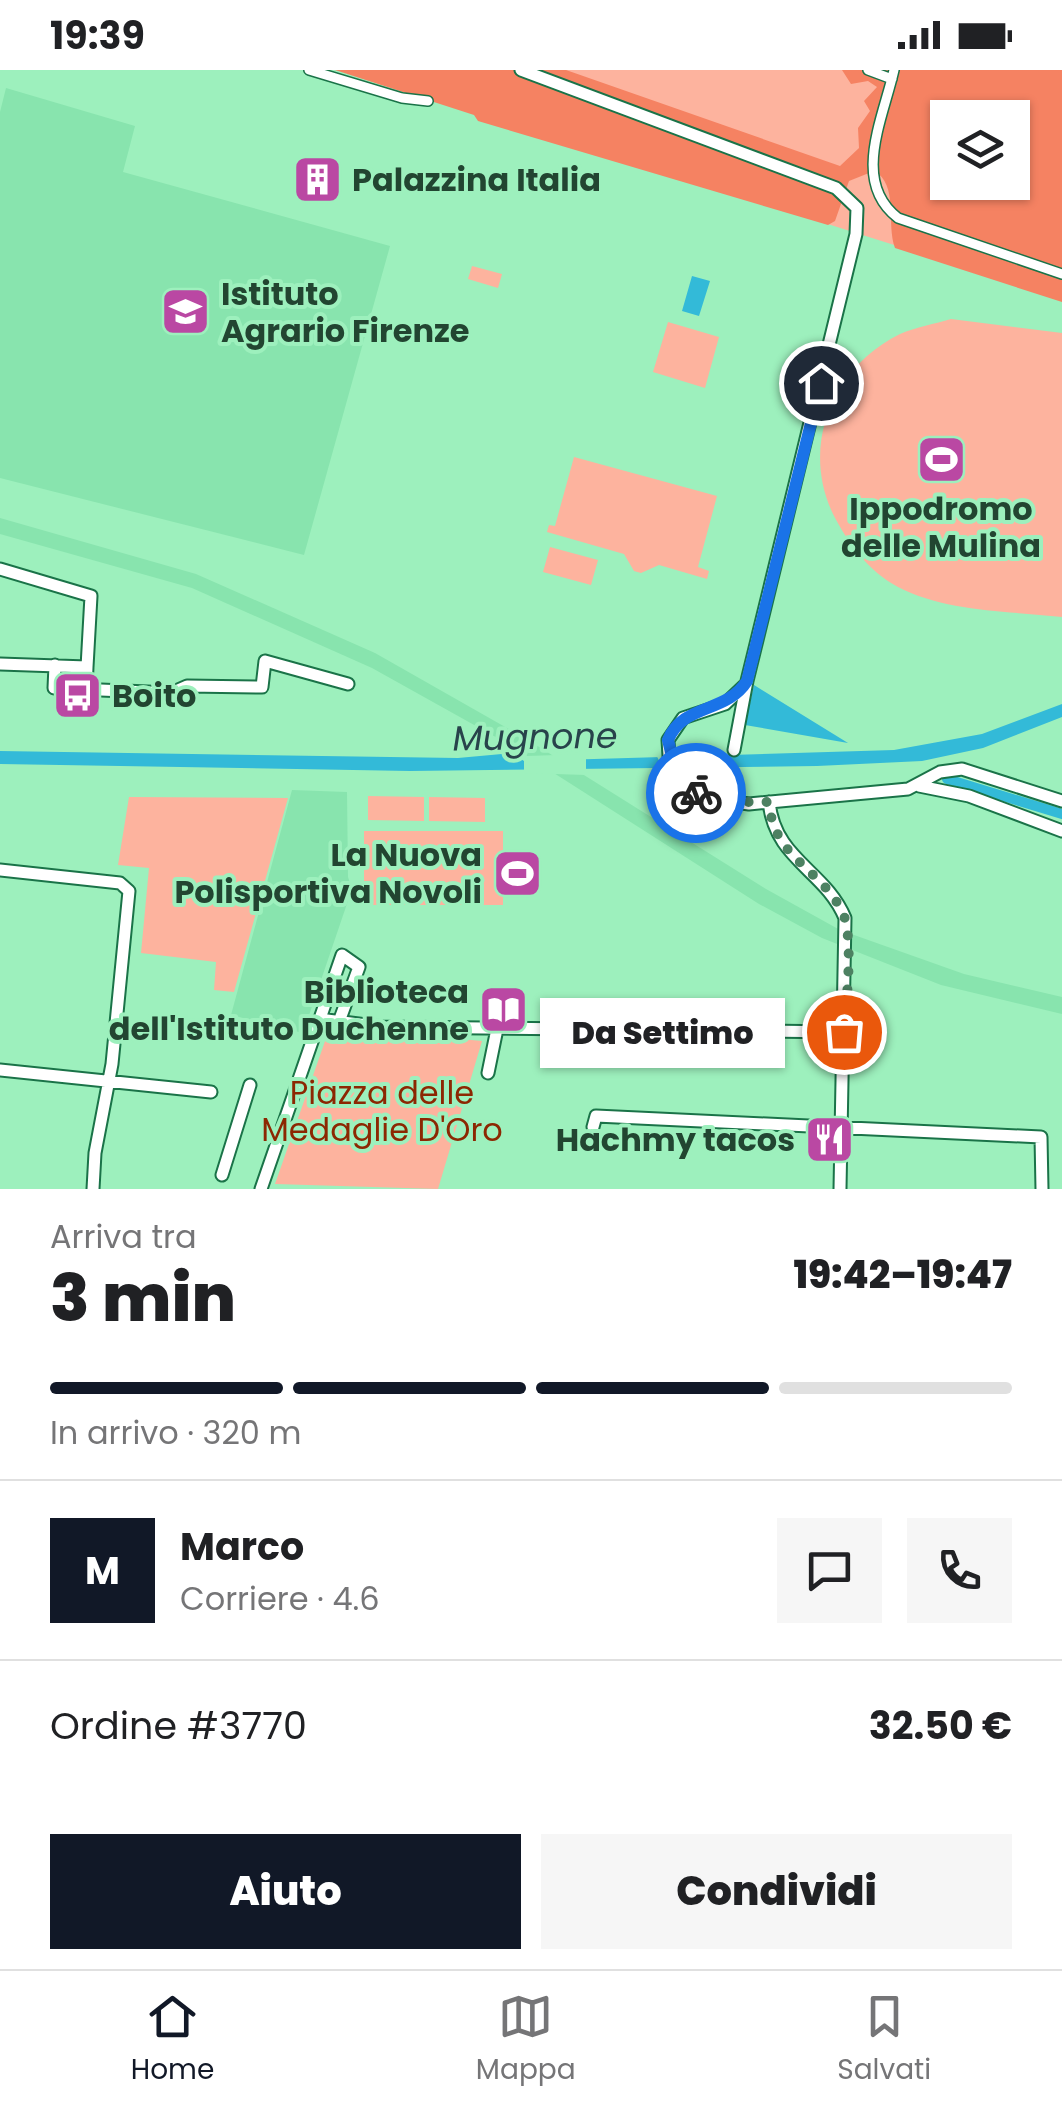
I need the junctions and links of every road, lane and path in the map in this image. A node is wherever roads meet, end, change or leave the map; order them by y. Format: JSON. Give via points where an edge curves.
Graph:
{"nodes":[{"id":1,"x":309,"y":70,"type":"edge"},
{"id":2,"x":521,"y":70,"type":"edge"},
{"id":3,"x":868,"y":70,"type":"edge"},
{"id":4,"x":893,"y":74,"type":"edge"},
{"id":5,"x":428,"y":101,"type":"dead end"},
{"id":6,"x":877,"y":196,"type":"junction"},
{"id":7,"x":857,"y":208,"type":"junction"},
{"id":8,"x":1062,"y":274,"type":"edge"},
{"id":9,"x":0,"y":568,"type":"edge"},
{"id":10,"x":0,"y":664,"type":"edge"},
{"id":11,"x":55,"y":666,"type":"junction"},
{"id":12,"x":87,"y":667,"type":"junction"},
{"id":13,"x":747,"y":682,"type":"junction"},
{"id":14,"x":348,"y":684,"type":"dead end"},
{"id":15,"x":86,"y":690,"type":"junction"},
{"id":16,"x":734,"y":750,"type":"dead end"},
{"id":17,"x":929,"y":779,"type":"junction"},
{"id":18,"x":1062,"y":801,"type":"edge"},
{"id":19,"x":769,"y":802,"type":"junction"},
{"id":20,"x":1062,"y":831,"type":"edge"},
{"id":21,"x":0,"y":870,"type":"edge"},
{"id":22,"x":320,"y":1018,"type":"junction"},
{"id":23,"x":340,"y":1019,"type":"junction"},
{"id":24,"x":497,"y":1029,"type":"junction"},
{"id":25,"x":844,"y":1032,"type":"junction"},
{"id":26,"x":0,"y":1070,"type":"edge"},
{"id":27,"x":488,"y":1072,"type":"dead end"},
{"id":28,"x":109,"y":1082,"type":"junction"},
{"id":29,"x":250,"y":1086,"type":"dead end"},
{"id":30,"x":211,"y":1092,"type":"dead end"},
{"id":31,"x":842,"y":1126,"type":"junction"},
{"id":32,"x":593,"y":1127,"type":"dead end"},
{"id":33,"x":222,"y":1175,"type":"dead end"},
{"id":34,"x":93,"y":1189,"type":"edge"},
{"id":35,"x":261,"y":1189,"type":"edge"},
{"id":36,"x":840,"y":1189,"type":"edge"},
{"id":37,"x":1042,"y":1189,"type":"edge"}],
"edges":[{"from":1,"to":5,"type":"street"},
{"from":2,"to":7,"type":"street","via":[[836,188]]},
{"from":3,"to":4,"type":"street"},
{"from":4,"to":6,"type":"street","via":[[870,175]]},
{"from":6,"to":7,"type":"street"},
{"from":6,"to":8,"type":"street","via":[[898,218]]},
{"from":7,"to":13,"type":"street"},
{"from":9,"to":12,"type":"street","via":[[91,596]]},
{"from":10,"to":11,"type":"street"},
{"from":11,"to":12,"type":"street"},
{"from":11,"to":15,"type":"street","via":[[54,688]]},
{"from":12,"to":15,"type":"street"},
{"from":13,"to":16,"type":"street"},
{"from":13,"to":19,"type":"street","via":[[724,704],[675,725],[667,751],[683,782],[717,801]]},
{"from":14,"to":15,"type":"street","via":[[264,661],[262,687]]},
{"from":17,"to":18,"type":"street","via":[[962,769]]},
{"from":17,"to":19,"type":"street"},
{"from":17,"to":20,"type":"street"},
{"from":19,"to":25,"type":"street","via":[[778,840],[845,918]]},
{"from":21,"to":28,"type":"street","via":[[115,882],[128,889]]},
{"from":22,"to":23,"type":"street"},
{"from":22,"to":23,"type":"street","via":[[342,955],[358,966]]},
{"from":22,"to":35,"type":"street"},
{"from":23,"to":24,"type":"street","via":[[383,1027]]},
{"from":24,"to":25,"type":"street"},
{"from":24,"to":27,"type":"street"},
{"from":25,"to":31,"type":"street"},
{"from":26,"to":28,"type":"street"},
{"from":28,"to":30,"type":"street"},
{"from":28,"to":34,"type":"street"},
{"from":29,"to":33,"type":"street"},
{"from":31,"to":32,"type":"street","via":[[596,1116]]},
{"from":31,"to":36,"type":"street"},
{"from":31,"to":37,"type":"street","via":[[1041,1137]]}]}
